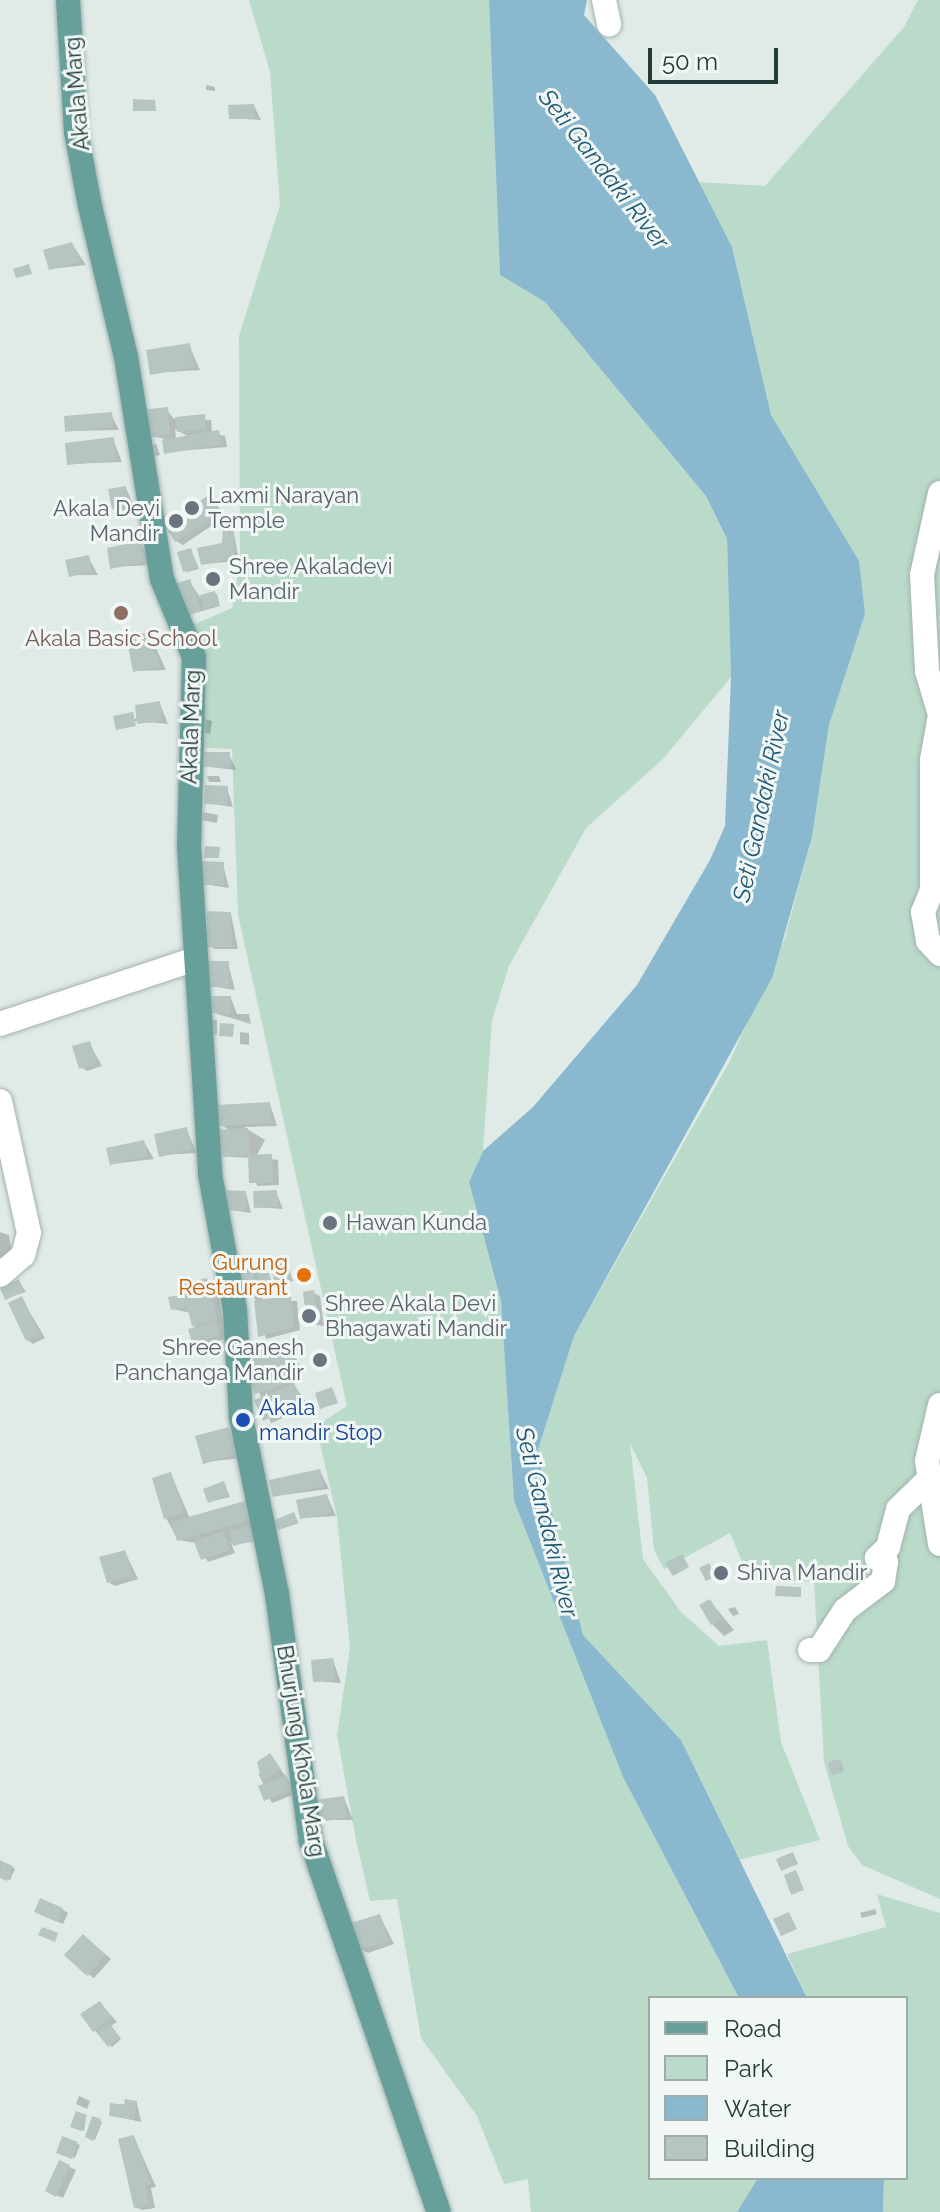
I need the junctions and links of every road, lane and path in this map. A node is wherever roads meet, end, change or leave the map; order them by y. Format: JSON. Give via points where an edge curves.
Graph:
{"nodes":[{"id":1,"x":68,"y":0,"type":"edge"},
{"id":2,"x":604,"y":0,"type":"edge"},
{"id":3,"x":609,"y":24,"type":"dead end"},
{"id":4,"x":940,"y":493,"type":"edge"},
{"id":5,"x":940,"y":715,"type":"edge"},
{"id":6,"x":940,"y":954,"type":"edge"},
{"id":7,"x":195,"y":959,"type":"junction"},
{"id":8,"x":0,"y":1024,"type":"edge"},
{"id":9,"x":0,"y":1101,"type":"edge"},
{"id":10,"x":0,"y":1275,"type":"edge"},
{"id":11,"x":940,"y":1405,"type":"edge"},
{"id":12,"x":241,"y":1417,"type":"joint"},
{"id":13,"x":929,"y":1479,"type":"junction"},
{"id":14,"x":940,"y":1544,"type":"edge"},
{"id":15,"x":810,"y":1650,"type":"dead end"},
{"id":16,"x":439,"y":2212,"type":"edge"}],
"edges":[{"from":1,"to":7,"type":"main road","name":"Akala Marg","via":[[76,132],[90,206],[126,357],[162,579],[194,657],[188,737]]},
{"from":2,"to":3,"type":"street"},
{"from":4,"to":5,"type":"street","via":[[922,600],[927,671]]},
{"from":5,"to":6,"type":"street","via":[[932,760],[932,890],[923,912],[928,941]]},
{"from":7,"to":8,"type":"street"},
{"from":7,"to":12,"type":"main road","name":"Akala Marg","via":[[210,1174],[235,1310]]},
{"from":9,"to":10,"type":"street","via":[[29,1233],[23,1255]]},
{"from":11,"to":13,"type":"street"},
{"from":12,"to":16,"type":"main road","name":"Bhurjung Khola Marg","via":[[277,1594],[311,1841]]},
{"from":13,"to":14,"type":"street"},
{"from":13,"to":15,"type":"street","via":[[898,1509],[888,1547],[877,1558],[886,1562],[883,1581],[845,1610],[819,1650]]}]}
